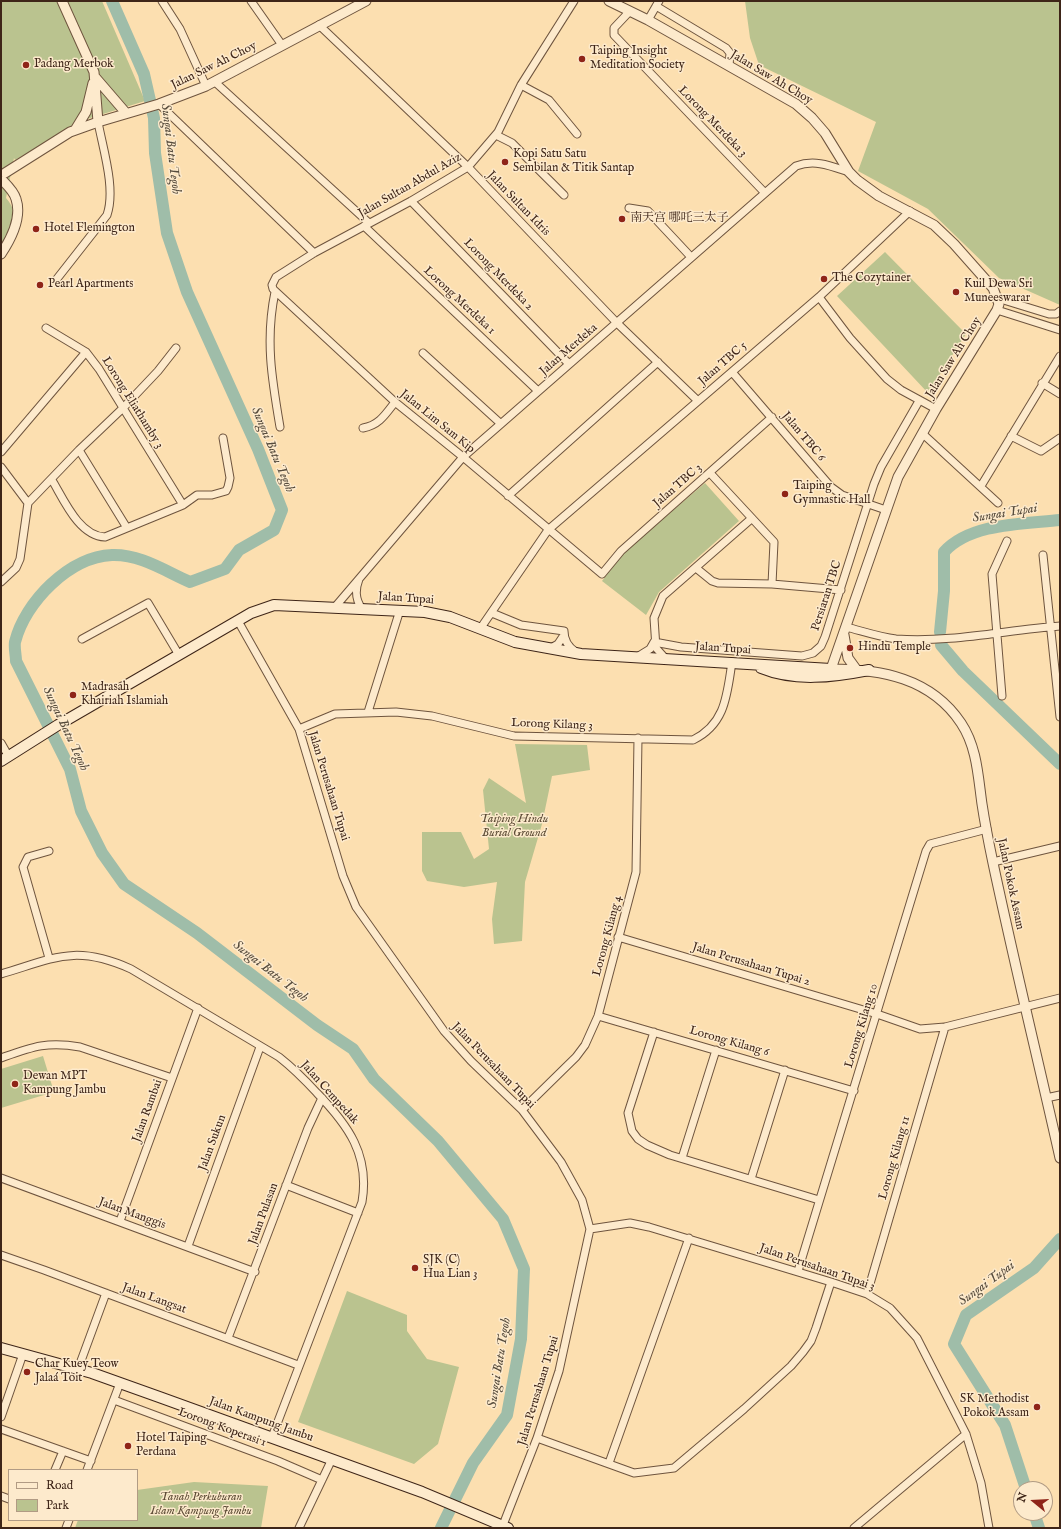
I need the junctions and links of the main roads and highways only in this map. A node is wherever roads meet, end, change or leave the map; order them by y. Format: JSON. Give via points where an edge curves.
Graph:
{"nodes":[{"id":1,"x":749,"y":663,"type":"junction"},
{"id":2,"x":831,"y":669,"type":"road end"},
{"id":3,"x":869,"y":670,"type":"road end"},
{"id":4,"x":5,"y":759,"type":"edge"},
{"id":5,"x":1,"y":1348,"type":"edge"},
{"id":6,"x":506,"y":1526,"type":"edge"}],
"edges":[{"from":1,"to":2,"type":"main road","name":"Jalan Tupai"},
{"from":1,"to":3,"type":"main road","via":[[771,672],[796,676],[831,677]]},
{"from":1,"to":4,"type":"main road","name":"Jalan Tupai","via":[[581,654],[515,642],[438,614],[274,605],[262,608],[238,621],[62,722]]},
{"from":5,"to":6,"type":"main road","name":"Jalan Kampung Jambu","via":[[120,1383],[422,1492]]}]}
